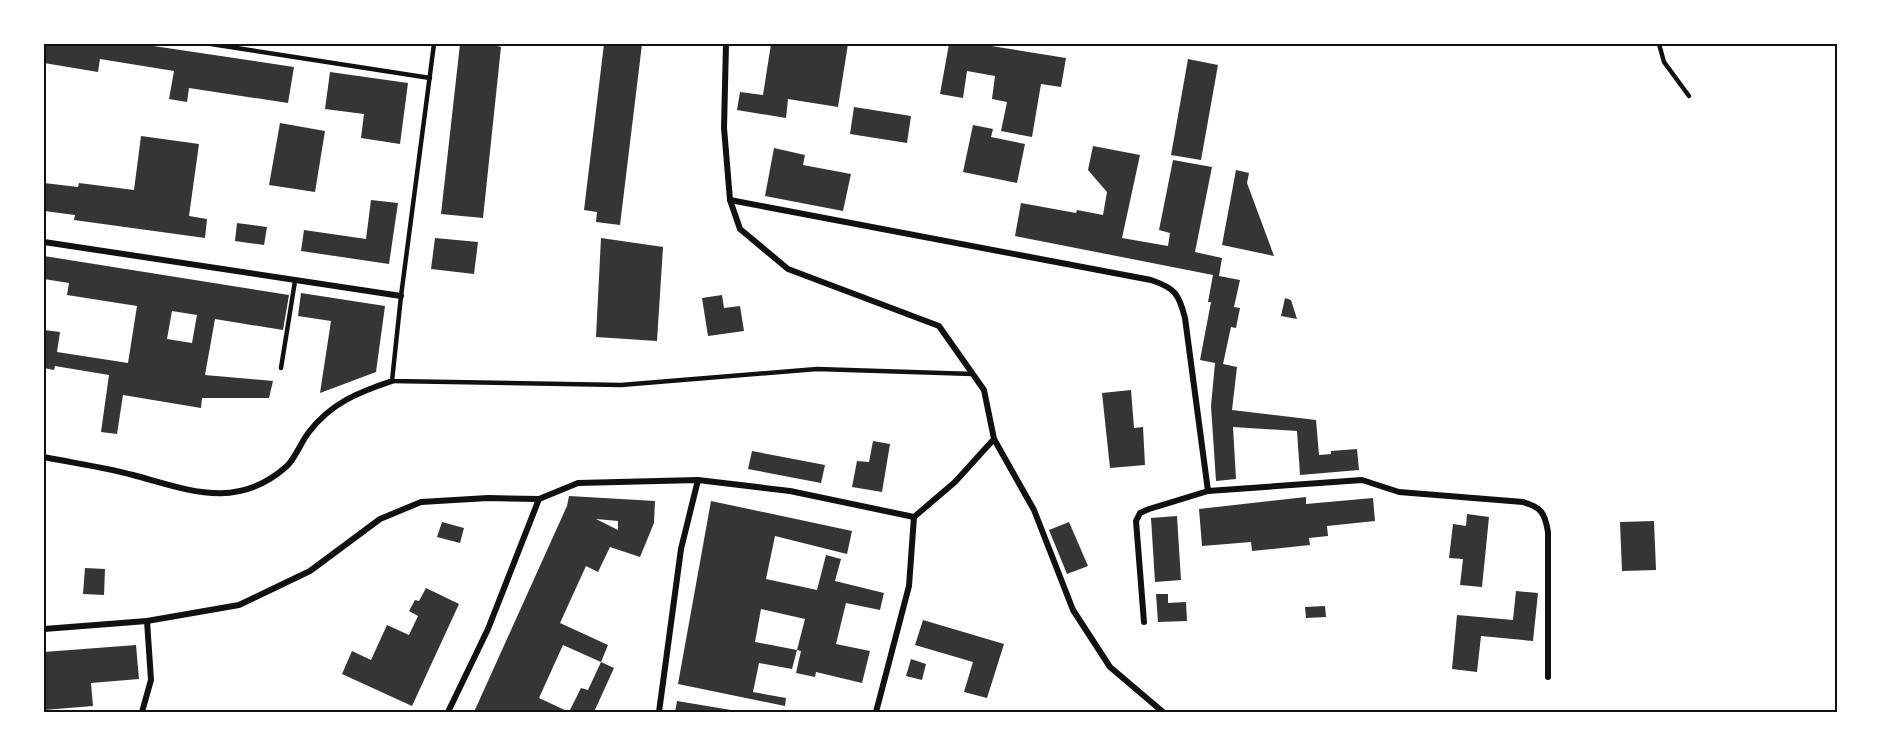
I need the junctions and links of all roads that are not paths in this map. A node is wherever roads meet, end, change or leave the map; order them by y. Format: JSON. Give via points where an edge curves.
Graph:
{"nodes":[{"id":1,"x":211,"y":44,"type":"edge"},
{"id":2,"x":434,"y":44,"type":"edge"},
{"id":3,"x":726,"y":44,"type":"edge"},
{"id":4,"x":1659,"y":44,"type":"edge"},
{"id":5,"x":430,"y":78,"type":"junction"},
{"id":6,"x":1689,"y":96,"type":"dead end"},
{"id":7,"x":730,"y":200,"type":"junction"},
{"id":8,"x":44,"y":242,"type":"edge"},
{"id":9,"x":295,"y":280,"type":"junction"},
{"id":10,"x":401,"y":296,"type":"junction"},
{"id":11,"x":281,"y":368,"type":"dead end"},
{"id":12,"x":972,"y":374,"type":"junction"},
{"id":13,"x":393,"y":381,"type":"junction"},
{"id":14,"x":994,"y":439,"type":"junction"},
{"id":15,"x":44,"y":457,"type":"edge"},
{"id":16,"x":698,"y":480,"type":"junction"},
{"id":17,"x":1208,"y":491,"type":"junction"},
{"id":18,"x":539,"y":498,"type":"junction"},
{"id":19,"x":914,"y":517,"type":"junction"},
{"id":20,"x":147,"y":621,"type":"junction"},
{"id":21,"x":1144,"y":622,"type":"dead end"},
{"id":22,"x":44,"y":629,"type":"edge"},
{"id":23,"x":1548,"y":677,"type":"dead end"},
{"id":24,"x":142,"y":712,"type":"edge"},
{"id":25,"x":448,"y":712,"type":"edge"},
{"id":26,"x":658,"y":712,"type":"edge"},
{"id":27,"x":876,"y":712,"type":"edge"},
{"id":28,"x":1163,"y":712,"type":"edge"}],
"edges":[{"from":1,"to":5,"type":"lane"},
{"from":2,"to":5,"type":"lane"},
{"from":3,"to":7,"type":"street","via":[[724,128]]},
{"from":4,"to":6,"type":"lane","via":[[1664,62]]},
{"from":5,"to":10,"type":"lane"},
{"from":7,"to":12,"type":"street","via":[[740,229],[788,269],[939,326]]},
{"from":7,"to":17,"type":"street","via":[[1168,286],[1180,298],[1185,318]]},
{"from":8,"to":9,"type":"street"},
{"from":9,"to":10,"type":"street"},
{"from":9,"to":11,"type":"lane"},
{"from":10,"to":13,"type":"lane"},
{"from":12,"to":13,"type":"lane","via":[[817,369],[621,385]]},
{"from":12,"to":14,"type":"street","via":[[984,390]]},
{"from":13,"to":15,"type":"street","via":[[359,392],[329,408],[288,465],[257,488],[224,495],[180,489]]},
{"from":14,"to":19,"type":"street","via":[[955,482]]},
{"from":14,"to":28,"type":"street","via":[[1034,510],[1073,610],[1110,667]]},
{"from":16,"to":18,"type":"street","via":[[578,483]]},
{"from":16,"to":19,"type":"street","via":[[790,491]]},
{"from":16,"to":26,"type":"street","via":[[681,549]]},
{"from":17,"to":21,"type":"street","via":[[1149,509],[1140,513],[1136,521]]},
{"from":17,"to":23,"type":"street","via":[[1362,480],[1399,492],[1538,506],[1548,532]]},
{"from":18,"to":20,"type":"street","via":[[421,502],[380,519],[310,571],[239,605]]},
{"from":18,"to":25,"type":"street","via":[[488,629]]},
{"from":19,"to":27,"type":"street","via":[[909,586]]},
{"from":20,"to":22,"type":"street"},
{"from":20,"to":24,"type":"street","via":[[151,680]]}]}
